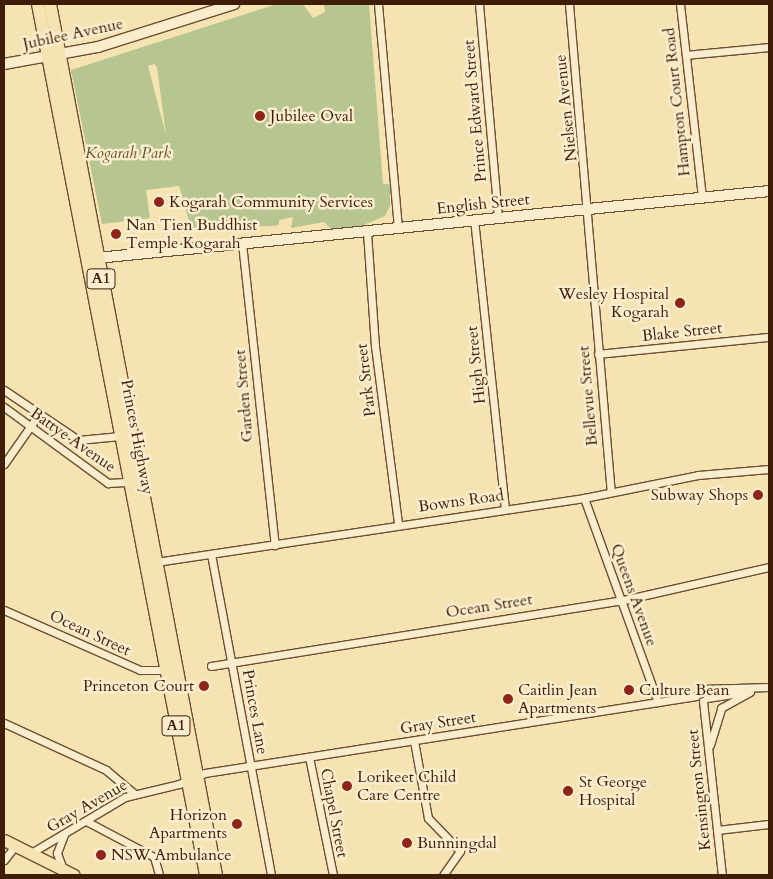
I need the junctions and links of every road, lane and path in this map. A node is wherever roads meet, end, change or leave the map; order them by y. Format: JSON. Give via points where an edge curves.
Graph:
{"nodes":[{"id":1,"x":38,"y":4,"type":"edge"},
{"id":2,"x":50,"y":4,"type":"edge"},
{"id":3,"x":234,"y":4,"type":"edge"},
{"id":4,"x":378,"y":4,"type":"edge"},
{"id":5,"x":479,"y":4,"type":"edge"},
{"id":6,"x":569,"y":4,"type":"edge"},
{"id":7,"x":680,"y":4,"type":"edge"},
{"id":8,"x":769,"y":47,"type":"edge"},
{"id":9,"x":686,"y":55,"type":"junction"},
{"id":10,"x":54,"y":56,"type":"junction"},
{"id":11,"x":4,"y":64,"type":"edge"},
{"id":12,"x":769,"y":191,"type":"edge"},
{"id":13,"x":702,"y":198,"type":"junction"},
{"id":14,"x":588,"y":209,"type":"junction"},
{"id":15,"x":498,"y":216,"type":"junction"},
{"id":16,"x":474,"y":219,"type":"junction"},
{"id":17,"x":398,"y":228,"type":"junction"},
{"id":18,"x":367,"y":232,"type":"junction"},
{"id":19,"x":242,"y":243,"type":"junction"},
{"id":20,"x":97,"y":258,"type":"junction"},
{"id":21,"x":769,"y":337,"type":"edge"},
{"id":22,"x":598,"y":354,"type":"junction"},
{"id":23,"x":4,"y":390,"type":"edge"},
{"id":24,"x":4,"y":407,"type":"edge"},
{"id":25,"x":39,"y":414,"type":"junction"},
{"id":26,"x":30,"y":427,"type":"junction"},
{"id":27,"x":120,"y":436,"type":"junction"},
{"id":28,"x":4,"y":464,"type":"edge"},
{"id":29,"x":769,"y":469,"type":"edge"},
{"id":30,"x":130,"y":482,"type":"junction"},
{"id":31,"x":610,"y":491,"type":"junction"},
{"id":32,"x":584,"y":498,"type":"junction"},
{"id":33,"x":504,"y":508,"type":"junction"},
{"id":34,"x":398,"y":524,"type":"junction"},
{"id":35,"x":275,"y":545,"type":"junction"},
{"id":36,"x":211,"y":554,"type":"junction"},
{"id":37,"x":156,"y":562,"type":"junction"},
{"id":38,"x":769,"y":567,"type":"edge"},
{"id":39,"x":620,"y":599,"type":"junction"},
{"id":40,"x":4,"y":610,"type":"edge"},
{"id":41,"x":232,"y":662,"type":"junction"},
{"id":42,"x":211,"y":666,"type":"dead end"},
{"id":43,"x":166,"y":670,"type":"junction"},
{"id":44,"x":769,"y":687,"type":"edge"},
{"id":45,"x":702,"y":689,"type":"junction"},
{"id":46,"x":750,"y":692,"type":"junction"},
{"id":47,"x":696,"y":696,"type":"junction"},
{"id":48,"x":705,"y":700,"type":"junction"},
{"id":49,"x":658,"y":702,"type":"junction"},
{"id":50,"x":4,"y":723,"type":"edge"},
{"id":51,"x":414,"y":740,"type":"junction"},
{"id":52,"x":709,"y":752,"type":"junction"},
{"id":53,"x":309,"y":757,"type":"junction"},
{"id":54,"x":250,"y":766,"type":"junction"},
{"id":55,"x":192,"y":779,"type":"junction"},
{"id":56,"x":134,"y":793,"type":"junction"},
{"id":57,"x":86,"y":821,"type":"junction"},
{"id":58,"x":769,"y":824,"type":"edge"},
{"id":59,"x":717,"y":830,"type":"junction"},
{"id":60,"x":64,"y":835,"type":"junction"},
{"id":61,"x":4,"y":840,"type":"edge"},
{"id":62,"x":15,"y":846,"type":"junction"},
{"id":63,"x":31,"y":853,"type":"junction"},
{"id":64,"x":4,"y":860,"type":"edge"},
{"id":65,"x":63,"y":870,"type":"junction"},
{"id":66,"x":74,"y":875,"type":"edge"},
{"id":67,"x":159,"y":875,"type":"edge"},
{"id":68,"x":208,"y":875,"type":"edge"},
{"id":69,"x":271,"y":875,"type":"edge"},
{"id":70,"x":332,"y":875,"type":"edge"},
{"id":71,"x":444,"y":875,"type":"edge"},
{"id":72,"x":722,"y":875,"type":"edge"}],
"edges":[{"from":1,"to":10,"type":"highway","name":"Princes Highway","number":"A1"},
{"from":2,"to":10,"type":"highway","name":"Princes Highway","number":"A1"},
{"from":3,"to":10,"type":"street","name":"Jubilee Avenue","via":[[118,42]]},
{"from":4,"to":17,"type":"street"},
{"from":5,"to":15,"type":"street","name":"Prince Edward Street"},
{"from":6,"to":14,"type":"street","name":"Nielsen Avenue"},
{"from":7,"to":9,"type":"street","name":"Hampton Court Road"},
{"from":8,"to":9,"type":"street"},
{"from":9,"to":13,"type":"street","name":"Hampton Court Road"},
{"from":10,"to":11,"type":"street","name":"Jubilee Avenue"},
{"from":10,"to":20,"type":"highway","name":"Princes Highway","number":"A1"},
{"from":10,"to":27,"type":"highway","name":"Princes Highway","number":"A1"},
{"from":12,"to":13,"type":"street","name":"English Street"},
{"from":13,"to":14,"type":"street","name":"English Street"},
{"from":14,"to":15,"type":"street","name":"English Street"},
{"from":14,"to":22,"type":"street","name":"Bellevue Street"},
{"from":15,"to":16,"type":"street","name":"English Street"},
{"from":16,"to":17,"type":"street","name":"English Street"},
{"from":16,"to":33,"type":"street","name":"High Street"},
{"from":17,"to":18,"type":"street","name":"English Street"},
{"from":18,"to":19,"type":"street","name":"English Street"},
{"from":18,"to":34,"type":"street","name":"Park Street","via":[[375,346]]},
{"from":19,"to":20,"type":"street","name":"English Street"},
{"from":19,"to":35,"type":"street","name":"Garden Street"},
{"from":20,"to":37,"type":"highway","name":"Princes Highway","number":"A1"},
{"from":21,"to":22,"type":"street","name":"Blake Street"},
{"from":22,"to":31,"type":"street","name":"Bellevue Street"},
{"from":23,"to":25,"type":"street","name":"Battye Avenue"},
{"from":24,"to":26,"type":"street","name":"Battye Avenue"},
{"from":25,"to":26,"type":"street"},
{"from":25,"to":27,"type":"street","name":"Battye Avenue","via":[[78,440]]},
{"from":26,"to":28,"type":"street"},
{"from":26,"to":30,"type":"street","name":"Battye Avenue","via":[[108,483]]},
{"from":27,"to":30,"type":"highway","name":"Princes Highway","number":"A1"},
{"from":29,"to":31,"type":"street","name":"Bowns Road","via":[[698,475]]},
{"from":30,"to":43,"type":"highway","name":"Princes Highway","number":"A1"},
{"from":31,"to":32,"type":"street","name":"Bowns Road"},
{"from":32,"to":33,"type":"street","name":"Bowns Road"},
{"from":32,"to":39,"type":"street","name":"Queens Avenue"},
{"from":33,"to":34,"type":"street","name":"Bowns Road"},
{"from":34,"to":35,"type":"street","name":"Bowns Road"},
{"from":35,"to":36,"type":"street","name":"Bowns Road"},
{"from":36,"to":37,"type":"street","name":"Bowns Road"},
{"from":36,"to":41,"type":"street","name":"Princes Lane"},
{"from":37,"to":55,"type":"highway","name":"Princes Highway","number":"A1"},
{"from":38,"to":39,"type":"street","name":"Ocean Street"},
{"from":39,"to":41,"type":"street","name":"Ocean Street"},
{"from":39,"to":49,"type":"street","name":"Queens Avenue"},
{"from":40,"to":43,"type":"street","name":"Ocean Street","via":[[140,670]]},
{"from":41,"to":42,"type":"street","name":"Ocean Street"},
{"from":41,"to":54,"type":"street","name":"Princes Lane"},
{"from":43,"to":55,"type":"highway","name":"Princes Highway","number":"A1"},
{"from":44,"to":45,"type":"street"},
{"from":44,"to":46,"type":"street"},
{"from":45,"to":47,"type":"street"},
{"from":45,"to":48,"type":"street"},
{"from":46,"to":48,"type":"street"},
{"from":46,"to":52,"type":"street","via":[[722,708]]},
{"from":47,"to":48,"type":"street"},
{"from":47,"to":49,"type":"street","name":"Gray Street"},
{"from":48,"to":52,"type":"street","name":"Kensington Street"},
{"from":49,"to":51,"type":"street","name":"Gray Street"},
{"from":50,"to":56,"type":"street","via":[[106,770]]},
{"from":51,"to":53,"type":"street","name":"Gray Street"},
{"from":51,"to":71,"type":"street","via":[[428,818],[455,842],[460,851]]},
{"from":52,"to":59,"type":"street","name":"Kensington Street"},
{"from":53,"to":54,"type":"street","name":"Gray Street"},
{"from":53,"to":70,"type":"street","name":"Chapel Street"},
{"from":54,"to":55,"type":"street","name":"Gray Street"},
{"from":54,"to":69,"type":"street","name":"Princes Lane"},
{"from":55,"to":56,"type":"street","name":"Gray Avenue"},
{"from":55,"to":68,"type":"highway","name":"Princes Highway","number":"A1"},
{"from":56,"to":57,"type":"street","name":"Gray Avenue"},
{"from":57,"to":60,"type":"street","name":"Gray Avenue"},
{"from":57,"to":67,"type":"street","via":[[154,857]]},
{"from":58,"to":59,"type":"street"},
{"from":59,"to":72,"type":"street","name":"Kensington Street"},
{"from":60,"to":63,"type":"street","name":"Gray Avenue"},
{"from":60,"to":65,"type":"street","via":[[57,853]]},
{"from":61,"to":62,"type":"main road"},
{"from":62,"to":63,"type":"main road"},
{"from":62,"to":64,"type":"street"},
{"from":63,"to":65,"type":"main road"},
{"from":65,"to":66,"type":"main road"}]}
